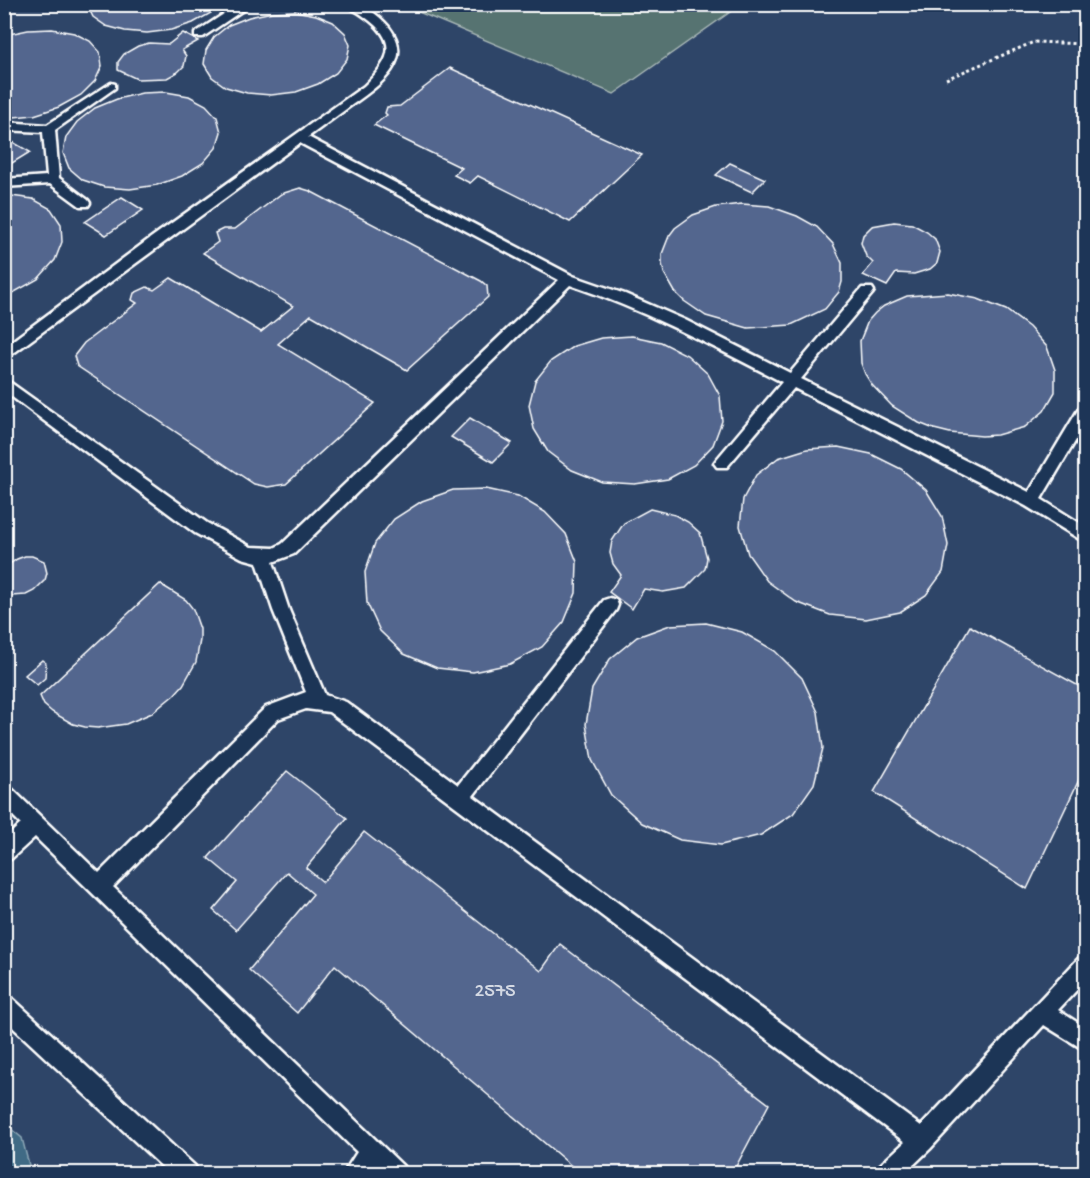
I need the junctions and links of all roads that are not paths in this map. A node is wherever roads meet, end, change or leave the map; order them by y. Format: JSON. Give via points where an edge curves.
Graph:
{"nodes":[{"id":1,"x":247,"y":4,"type":"edge"},
{"id":2,"x":350,"y":4,"type":"edge"},
{"id":3,"x":199,"y":35,"type":"dead end"},
{"id":4,"x":111,"y":86,"type":"dead end"},
{"id":5,"x":4,"y":126,"type":"edge"},
{"id":6,"x":49,"y":129,"type":"junction"},
{"id":7,"x":300,"y":138,"type":"junction"},
{"id":8,"x":53,"y":180,"type":"junction"},
{"id":9,"x":4,"y":183,"type":"edge"},
{"id":10,"x":84,"y":203,"type":"dead end"},
{"id":11,"x":568,"y":279,"type":"junction"},
{"id":12,"x":867,"y":291,"type":"dead end"},
{"id":13,"x":4,"y":355,"type":"edge"},
{"id":14,"x":792,"y":380,"type":"junction"},
{"id":15,"x":4,"y":383,"type":"edge"},
{"id":16,"x":1086,"y":409,"type":"edge"},
{"id":17,"x":722,"y":463,"type":"dead end"},
{"id":18,"x":1032,"y":501,"type":"junction"},
{"id":19,"x":1086,"y":536,"type":"edge"},
{"id":20,"x":263,"y":556,"type":"junction"},
{"id":21,"x":610,"y":605,"type":"dead end"},
{"id":22,"x":318,"y":699,"type":"junction"},
{"id":23,"x":4,"y":794,"type":"edge"},
{"id":24,"x":460,"y":797,"type":"junction"},
{"id":25,"x":36,"y":823,"type":"junction"},
{"id":26,"x":4,"y":852,"type":"edge"},
{"id":27,"x":100,"y":886,"type":"junction"},
{"id":28,"x":1086,"y":965,"type":"edge"},
{"id":29,"x":4,"y":1004,"type":"edge"},
{"id":30,"x":1041,"y":1011,"type":"junction"},
{"id":31,"x":1086,"y":1041,"type":"edge"},
{"id":32,"x":922,"y":1141,"type":"junction"},
{"id":33,"x":371,"y":1151,"type":"junction"},
{"id":34,"x":187,"y":1173,"type":"edge"},
{"id":35,"x":354,"y":1173,"type":"edge"},
{"id":36,"x":395,"y":1173,"type":"edge"},
{"id":37,"x":887,"y":1173,"type":"edge"}],
"edges":[{"from":1,"to":3,"type":"lane"},
{"from":2,"to":7,"type":"lane","via":[[369,13],[388,31],[393,48],[388,68],[368,88]]},
{"from":4,"to":6,"type":"lane"},
{"from":5,"to":6,"type":"lane"},
{"from":6,"to":8,"type":"lane"},
{"from":7,"to":11,"type":"lane"},
{"from":7,"to":13,"type":"lane"},
{"from":8,"to":9,"type":"lane"},
{"from":8,"to":10,"type":"lane"},
{"from":11,"to":14,"type":"lane","via":[[630,301]]},
{"from":11,"to":20,"type":"lane","via":[[288,549]]},
{"from":12,"to":14,"type":"lane"},
{"from":14,"to":17,"type":"lane"},
{"from":14,"to":18,"type":"lane"},
{"from":15,"to":20,"type":"lane","via":[[201,528],[234,547]]},
{"from":16,"to":18,"type":"lane"},
{"from":18,"to":19,"type":"lane"},
{"from":20,"to":22,"type":"lane"},
{"from":21,"to":24,"type":"lane"},
{"from":22,"to":24,"type":"lane","via":[[340,708]]},
{"from":22,"to":27,"type":"lane","via":[[294,702],[272,712]]},
{"from":23,"to":25,"type":"lane"},
{"from":24,"to":32,"type":"lane"},
{"from":25,"to":26,"type":"lane"},
{"from":25,"to":27,"type":"lane"},
{"from":27,"to":33,"type":"lane"},
{"from":28,"to":30,"type":"lane"},
{"from":29,"to":34,"type":"lane"},
{"from":30,"to":31,"type":"lane"},
{"from":30,"to":32,"type":"lane"},
{"from":32,"to":37,"type":"lane"},
{"from":33,"to":35,"type":"lane"},
{"from":33,"to":36,"type":"lane"}]}
